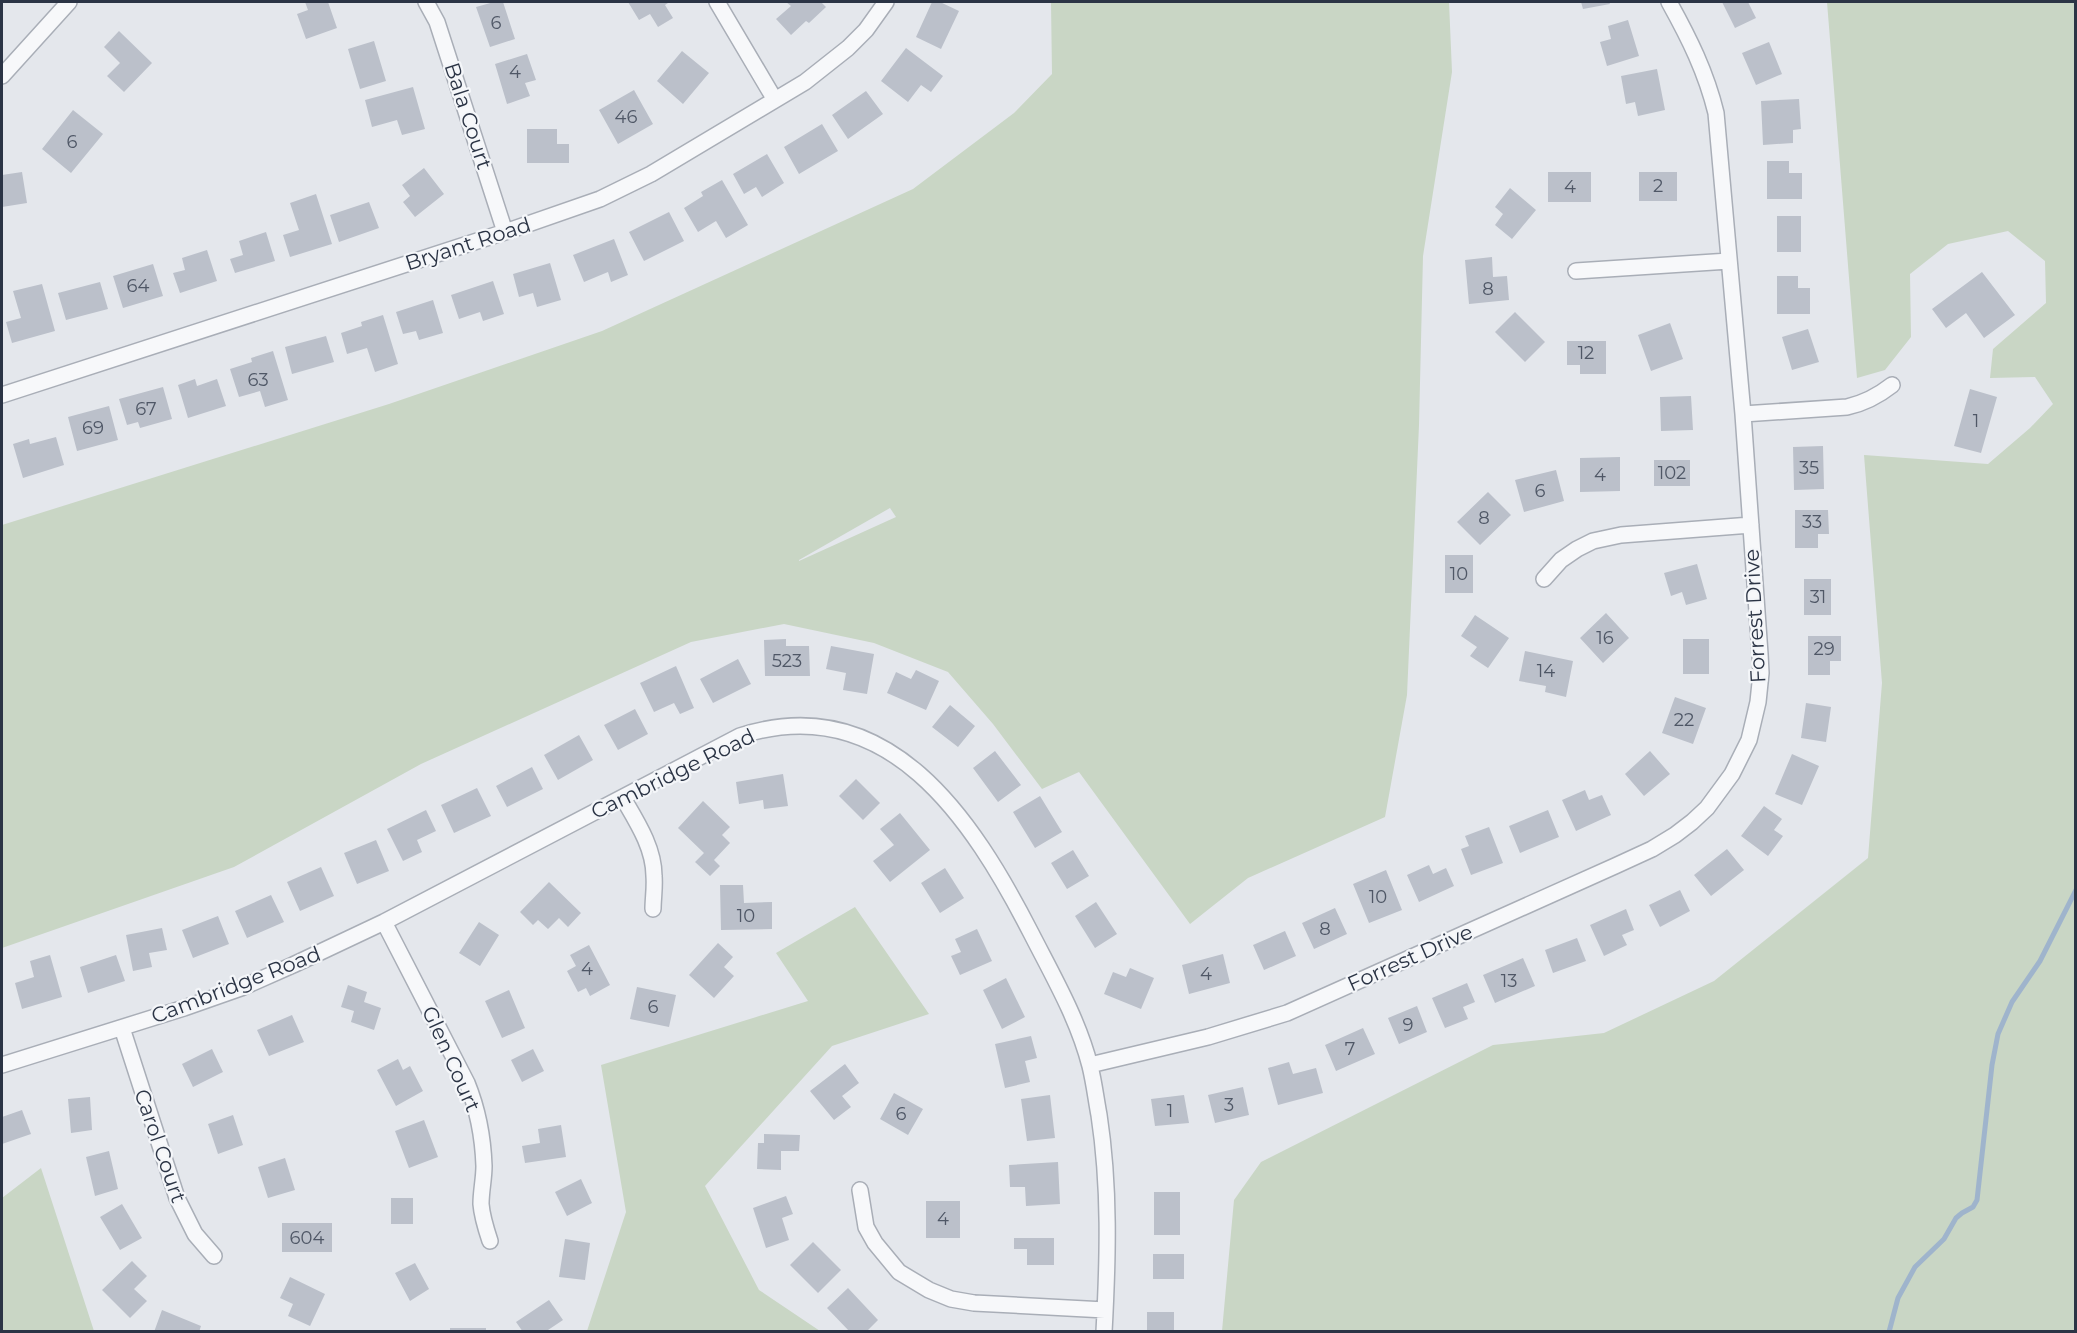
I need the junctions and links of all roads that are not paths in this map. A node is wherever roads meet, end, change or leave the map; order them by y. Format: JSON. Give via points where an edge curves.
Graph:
{"nodes":[{"id":1,"x":69,"y":2,"type":"edge"},
{"id":2,"x":426,"y":2,"type":"edge"},
{"id":3,"x":717,"y":2,"type":"edge"},
{"id":4,"x":886,"y":2,"type":"edge"},
{"id":5,"x":1669,"y":2,"type":"edge"},
{"id":6,"x":2,"y":76,"type":"edge"},
{"id":7,"x":775,"y":100,"type":"junction"},
{"id":8,"x":506,"y":232,"type":"junction"},
{"id":9,"x":1729,"y":261,"type":"junction"},
{"id":10,"x":1576,"y":271,"type":"dead end"},
{"id":11,"x":1892,"y":385,"type":"dead end"},
{"id":12,"x":2,"y":395,"type":"edge"},
{"id":13,"x":1743,"y":414,"type":"junction"},
{"id":14,"x":1751,"y":525,"type":"junction"},
{"id":15,"x":1544,"y":579,"type":"dead end"},
{"id":16,"x":624,"y":798,"type":"junction"},
{"id":17,"x":652,"y":909,"type":"dead end"},
{"id":18,"x":384,"y":921,"type":"junction"},
{"id":19,"x":122,"y":1028,"type":"junction"},
{"id":20,"x":2,"y":1065,"type":"edge"},
{"id":21,"x":1090,"y":1065,"type":"junction"},
{"id":22,"x":860,"y":1190,"type":"dead end"},
{"id":23,"x":490,"y":1241,"type":"dead end"},
{"id":24,"x":214,"y":1256,"type":"dead end"},
{"id":25,"x":1105,"y":1310,"type":"junction"},
{"id":26,"x":1104,"y":1332,"type":"edge"}],
"edges":[{"from":1,"to":6,"type":"street"},
{"from":2,"to":8,"type":"street","name":"Bala Court","via":[[437,22]]},
{"from":3,"to":7,"type":"street"},
{"from":4,"to":7,"type":"street","name":"Bryant Road","via":[[849,48]]},
{"from":5,"to":9,"type":"street","name":"Forrest Drive","via":[[1696,52],[1714,103]]},
{"from":7,"to":8,"type":"street","name":"Bryant Road","via":[[628,187]]},
{"from":8,"to":12,"type":"street","name":"Bryant Road"},
{"from":9,"to":10,"type":"street"},
{"from":9,"to":13,"type":"street","name":"Forrest Drive"},
{"from":11,"to":13,"type":"street","via":[[1862,404],[1847,407]]},
{"from":13,"to":14,"type":"street","name":"Forrest Drive"},
{"from":14,"to":15,"type":"street","via":[[1621,535],[1593,541],[1562,560]]},
{"from":14,"to":21,"type":"street","name":"Forrest Drive","via":[[1761,673],[1758,702],[1749,740],[1732,774],[1692,822],[1652,849],[1287,1013],[1232,1031]]},
{"from":16,"to":17,"type":"street","via":[[652,857]]},
{"from":16,"to":18,"type":"street","name":"Cambridge Road"},
{"from":16,"to":21,"type":"street","name":"Cambridge Road","via":[[740,736],[761,729],[822,727],[856,735],[887,749],[933,786],[992,861],[1059,988]]},
{"from":18,"to":19,"type":"street","name":"Cambridge Road","via":[[241,988]]},
{"from":18,"to":23,"type":"street","name":"Glen Court","via":[[475,1103],[482,1134],[481,1203]]},
{"from":19,"to":20,"type":"street","name":"Cambridge Road"},
{"from":19,"to":24,"type":"street","name":"Carol Court","via":[[184,1216]]},
{"from":21,"to":25,"type":"street","name":"Cambridge Road","via":[[1107,1174]]},
{"from":22,"to":25,"type":"street","via":[[866,1227],[875,1243],[899,1272],[929,1290],[974,1303]]},
{"from":25,"to":26,"type":"street","name":"Cambridge Road"}]}
